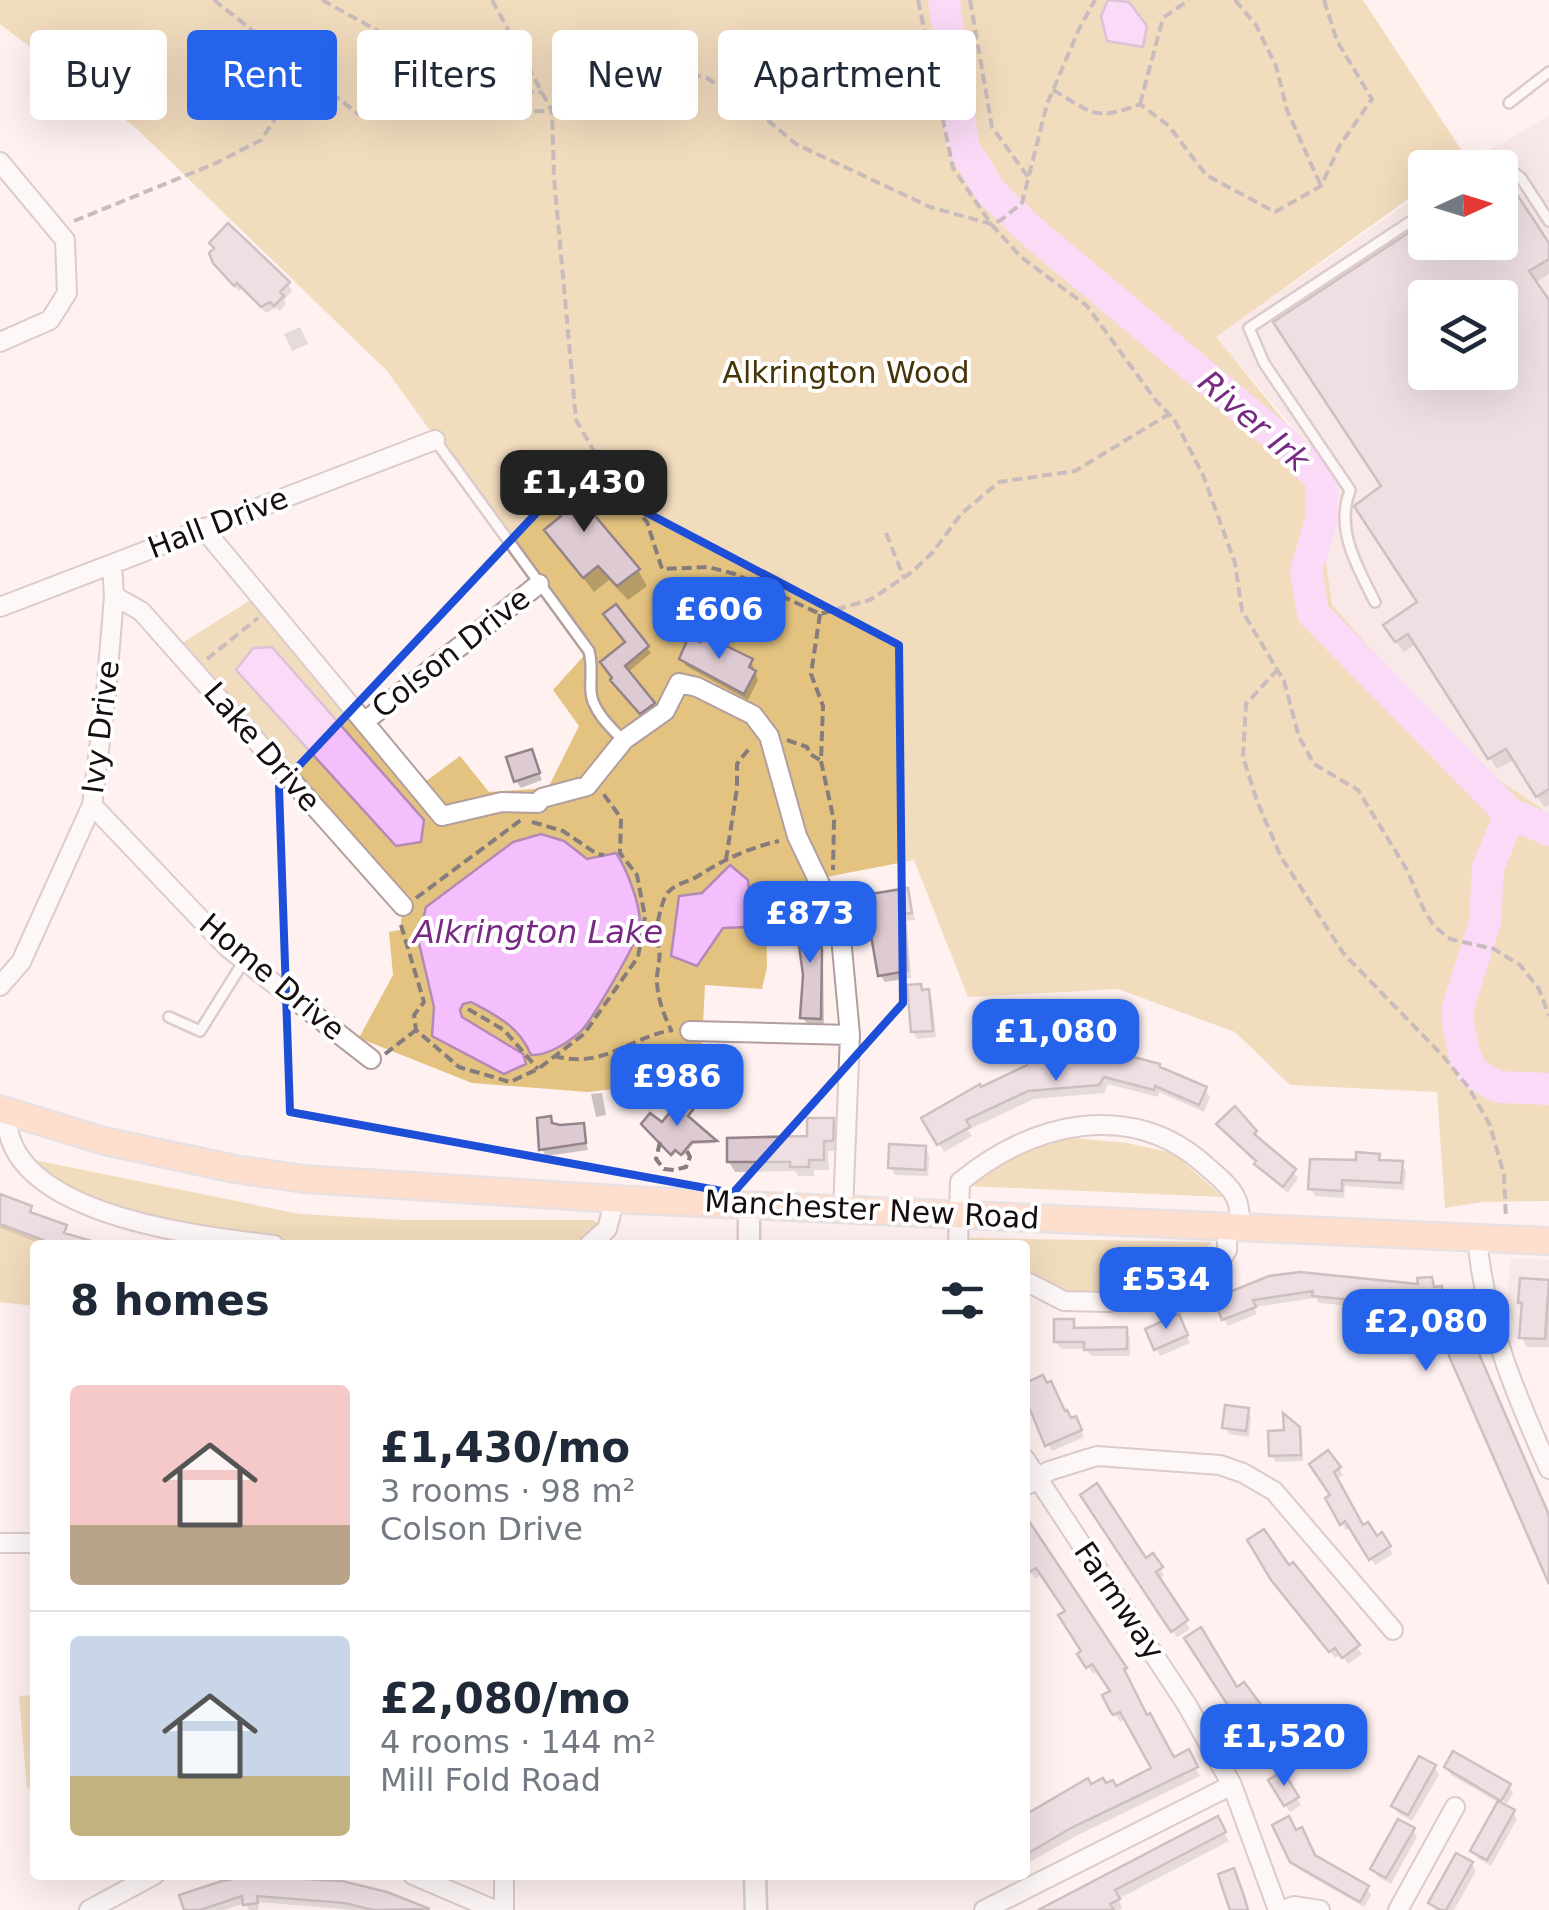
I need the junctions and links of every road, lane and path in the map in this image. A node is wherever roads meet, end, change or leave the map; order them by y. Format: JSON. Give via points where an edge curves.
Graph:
{"nodes":[{"id":1,"x":214,"y":0,"type":"edge"},
{"id":2,"x":322,"y":0,"type":"edge"},
{"id":3,"x":492,"y":0,"type":"edge"},
{"id":4,"x":918,"y":0,"type":"edge"},
{"id":5,"x":970,"y":0,"type":"edge"},
{"id":6,"x":1096,"y":0,"type":"edge"},
{"id":7,"x":1190,"y":0,"type":"edge"},
{"id":8,"x":1236,"y":0,"type":"edge"},
{"id":9,"x":1324,"y":0,"type":"edge"},
{"id":10,"x":252,"y":30,"type":"edge"},
{"id":11,"x":1549,"y":72,"type":"edge"},
{"id":12,"x":698,"y":76,"type":"edge"},
{"id":13,"x":1053,"y":90,"type":"junction"},
{"id":14,"x":542,"y":92,"type":"junction"},
{"id":15,"x":337,"y":97,"type":"edge"},
{"id":16,"x":1140,"y":104,"type":"junction"},
{"id":17,"x":1510,"y":104,"type":"dead end"},
{"id":18,"x":552,"y":111,"type":"joint"},
{"id":19,"x":274,"y":120,"type":"edge"},
{"id":20,"x":552,"y":120,"type":"edge"},
{"id":21,"x":0,"y":162,"type":"edge"},
{"id":22,"x":1518,"y":176,"type":"edge"},
{"id":23,"x":1028,"y":178,"type":"junction"},
{"id":24,"x":1321,"y":186,"type":"junction"},
{"id":25,"x":1549,"y":221,"type":"edge"},
{"id":26,"x":1408,"y":223,"type":"edge"},
{"id":27,"x":991,"y":224,"type":"junction"},
{"id":28,"x":56,"y":230,"type":"junction"},
{"id":29,"x":0,"y":342,"type":"edge"},
{"id":30,"x":1169,"y":414,"type":"junction"},
{"id":31,"x":435,"y":440,"type":"joint"},
{"id":32,"x":601,"y":464,"type":"junction"},
{"id":33,"x":580,"y":475,"type":"dead end"},
{"id":34,"x":203,"y":528,"type":"junction"},
{"id":35,"x":886,"y":532,"type":"dead end"},
{"id":36,"x":112,"y":564,"type":"junction"},
{"id":37,"x":904,"y":578,"type":"junction"},
{"id":38,"x":539,"y":584,"type":"junction"},
{"id":39,"x":114,"y":596,"type":"junction"},
{"id":40,"x":1375,"y":602,"type":"dead end"},
{"id":41,"x":0,"y":607,"type":"edge"},
{"id":42,"x":270,"y":609,"type":"junction"},
{"id":43,"x":820,"y":614,"type":"junction"},
{"id":44,"x":193,"y":669,"type":"junction"},
{"id":45,"x":1278,"y":670,"type":"junction"},
{"id":46,"x":364,"y":722,"type":"junction"},
{"id":47,"x":769,"y":736,"type":"junction"},
{"id":48,"x":624,"y":740,"type":"junction"},
{"id":49,"x":821,"y":761,"type":"junction"},
{"id":50,"x":587,"y":786,"type":"junction"},
{"id":51,"x":92,"y":805,"type":"junction"},
{"id":52,"x":798,"y":836,"type":"junction"},
{"id":53,"x":604,"y":855,"type":"dead end"},
{"id":54,"x":726,"y":860,"type":"junction"},
{"id":55,"x":835,"y":861,"type":"dead end"},
{"id":56,"x":403,"y":906,"type":"junction"},
{"id":57,"x":642,"y":934,"type":"junction"},
{"id":58,"x":654,"y":936,"type":"junction"},
{"id":59,"x":244,"y":960,"type":"junction"},
{"id":60,"x":0,"y":986,"type":"edge"},
{"id":61,"x":468,"y":1009,"type":"dead end"},
{"id":62,"x":169,"y":1016,"type":"dead end"},
{"id":63,"x":1549,"y":1016,"type":"edge"},
{"id":64,"x":416,"y":1030,"type":"junction"},
{"id":65,"x":690,"y":1031,"type":"dead end"},
{"id":66,"x":850,"y":1034,"type":"junction"},
{"id":67,"x":390,"y":1052,"type":"dead end"},
{"id":68,"x":554,"y":1056,"type":"junction"},
{"id":69,"x":371,"y":1059,"type":"dead end"},
{"id":70,"x":538,"y":1068,"type":"junction"},
{"id":71,"x":4,"y":1110,"type":"edge"},
{"id":72,"x":660,"y":1142,"type":"dead end"},
{"id":73,"x":686,"y":1149,"type":"dead end"},
{"id":74,"x":674,"y":1170,"type":"junction"},
{"id":75,"x":673,"y":1182,"type":"dead end"},
{"id":76,"x":615,"y":1199,"type":"junction"},
{"id":77,"x":749,"y":1204,"type":"junction"},
{"id":78,"x":844,"y":1210,"type":"junction"},
{"id":79,"x":957,"y":1216,"type":"junction"},
{"id":80,"x":1234,"y":1228,"type":"junction"},
{"id":81,"x":1476,"y":1236,"type":"junction"},
{"id":82,"x":1507,"y":1238,"type":"junction"},
{"id":83,"x":229,"y":1240,"type":"edge"},
{"id":84,"x":595,"y":1240,"type":"edge"},
{"id":85,"x":749,"y":1240,"type":"edge"},
{"id":86,"x":958,"y":1240,"type":"edge"},
{"id":87,"x":1549,"y":1240,"type":"edge"},
{"id":88,"x":1030,"y":1283,"type":"edge"},
{"id":89,"x":1540,"y":1427,"type":"edge"},
{"id":90,"x":1549,"y":1469,"type":"edge"},
{"id":91,"x":1030,"y":1482,"type":"edge"},
{"id":92,"x":30,"y":1543,"type":"edge"},
{"id":93,"x":0,"y":1544,"type":"edge"},
{"id":94,"x":1393,"y":1630,"type":"dead end"},
{"id":95,"x":1232,"y":1785,"type":"junction"},
{"id":96,"x":1455,"y":1806,"type":"dead end"},
{"id":97,"x":145,"y":1880,"type":"edge"},
{"id":98,"x":425,"y":1880,"type":"edge"},
{"id":99,"x":504,"y":1880,"type":"edge"},
{"id":100,"x":756,"y":1880,"type":"edge"},
{"id":101,"x":89,"y":1910,"type":"edge"},
{"id":102,"x":495,"y":1910,"type":"edge"},
{"id":103,"x":504,"y":1910,"type":"edge"},
{"id":104,"x":756,"y":1910,"type":"edge"},
{"id":105,"x":984,"y":1910,"type":"edge"},
{"id":106,"x":1280,"y":1910,"type":"edge"},
{"id":107,"x":1320,"y":1910,"type":"edge"},
{"id":108,"x":1398,"y":1910,"type":"edge"}],
"edges":[{"from":1,"to":10,"type":"path"},
{"from":2,"to":14,"type":"path","via":[[488,92]]},
{"from":3,"to":14,"type":"path"},
{"from":4,"to":27,"type":"path","via":[[953,168]]},
{"from":5,"to":23,"type":"path","via":[[992,127]]},
{"from":6,"to":13,"type":"path"},
{"from":7,"to":16,"type":"path","via":[[1163,18]]},
{"from":8,"to":24,"type":"path","via":[[1276,66],[1287,110]]},
{"from":9,"to":24,"type":"path","via":[[1337,41],[1372,99]]},
{"from":11,"to":17,"type":"lane"},
{"from":12,"to":27,"type":"path","via":[[796,144],[930,207]]},
{"from":13,"to":16,"type":"path","via":[[1109,116]]},
{"from":13,"to":23,"type":"path"},
{"from":14,"to":18,"type":"path"},
{"from":15,"to":18,"type":"path","via":[[358,114]]},
{"from":16,"to":24,"type":"path","via":[[1169,126],[1206,175],[1275,212]]},
{"from":19,"to":28,"type":"path","via":[[261,140],[214,164]]},
{"from":20,"to":32,"type":"path","via":[[576,420]]},
{"from":21,"to":28,"type":"street"},
{"from":22,"to":25,"type":"lane"},
{"from":23,"to":27,"type":"path","via":[[1022,203]]},
{"from":26,"to":40,"type":"lane","via":[[1249,328],[1264,362],[1350,490],[1344,506],[1349,552]]},
{"from":27,"to":30,"type":"path","via":[[1021,257],[1087,306]]},
{"from":28,"to":29,"type":"street","via":[[65,240],[67,293],[50,320]]},
{"from":30,"to":37,"type":"path","via":[[1075,471],[999,482]]},
{"from":30,"to":45,"type":"path","via":[[1203,476],[1235,563],[1242,611]]},
{"from":31,"to":34,"type":"street","name":"Hall Drive"},
{"from":31,"to":38,"type":"lane"},
{"from":32,"to":33,"type":"path"},
{"from":32,"to":43,"type":"path","via":[[647,522],[662,569],[708,566]]},
{"from":34,"to":36,"type":"street","name":"Hall Drive"},
{"from":34,"to":42,"type":"street","name":"Colson Drive"},
{"from":35,"to":37,"type":"path"},
{"from":36,"to":39,"type":"street","name":"Ivy Drive"},
{"from":36,"to":41,"type":"street","name":"Hall Drive"},
{"from":37,"to":43,"type":"path","via":[[870,600]]},
{"from":38,"to":46,"type":"street","name":"Colson Drive"},
{"from":38,"to":48,"type":"lane","via":[[589,651],[590,694]]},
{"from":39,"to":44,"type":"street","name":"Lake Drive","via":[[141,611]]},
{"from":39,"to":51,"type":"street","name":"Ivy Drive"},
{"from":42,"to":44,"type":"path"},
{"from":42,"to":46,"type":"street","name":"Colson Drive"},
{"from":43,"to":49,"type":"path","via":[[812,674],[823,706]]},
{"from":44,"to":56,"type":"street","name":"Lake Drive"},
{"from":45,"to":63,"type":"path","via":[[1314,764],[1358,790],[1434,926],[1450,940],[1494,949],[1520,965]]},
{"from":45,"to":82,"type":"path","via":[[1246,704],[1243,757],[1257,802],[1280,857],[1344,954],[1469,1088],[1490,1125],[1504,1175]]},
{"from":46,"to":50,"type":"street","name":"Colson Drive","via":[[442,816],[502,802],[538,802]]},
{"from":47,"to":48,"type":"street","via":[[753,715],[679,683],[665,710]]},
{"from":47,"to":49,"type":"path","via":[[806,748]]},
{"from":47,"to":52,"type":"street"},
{"from":47,"to":54,"type":"path","via":[[737,764]]},
{"from":48,"to":50,"type":"street"},
{"from":49,"to":55,"type":"path"},
{"from":50,"to":57,"type":"path","via":[[604,793],[621,818],[620,853],[638,875]]},
{"from":51,"to":59,"type":"street","name":"Home Drive"},
{"from":51,"to":60,"type":"street","name":"Ivy Drive","via":[[21,962]]},
{"from":52,"to":54,"type":"path"},
{"from":52,"to":66,"type":"street","via":[[840,926]]},
{"from":53,"to":56,"type":"path","via":[[524,818]]},
{"from":54,"to":58,"type":"path","via":[[665,894]]},
{"from":56,"to":64,"type":"path","via":[[400,930],[424,1002],[414,1015]]},
{"from":57,"to":58,"type":"path"},
{"from":57,"to":68,"type":"path","via":[[638,957],[584,1034]]},
{"from":58,"to":68,"type":"path","via":[[661,952],[656,979],[670,1030],[608,1056]]},
{"from":59,"to":62,"type":"lane","via":[[200,1031]]},
{"from":59,"to":69,"type":"street","name":"Home Drive"},
{"from":61,"to":70,"type":"path","via":[[504,1030]]},
{"from":64,"to":67,"type":"path"},
{"from":64,"to":70,"type":"path","via":[[459,1067],[510,1082]]},
{"from":65,"to":66,"type":"street"},
{"from":66,"to":78,"type":"street"},
{"from":68,"to":70,"type":"path"},
{"from":71,"to":76,"type":"main road","name":"Manchester New Road","via":[[104,1141],[235,1169]]},
{"from":71,"to":83,"type":"street","via":[[6,1147],[24,1177],[75,1208],[166,1233]]},
{"from":72,"to":74,"type":"path","via":[[659,1166]]},
{"from":73,"to":74,"type":"path","via":[[686,1167]]},
{"from":74,"to":75,"type":"path"},
{"from":76,"to":77,"type":"main road","name":"Manchester New Road"},
{"from":76,"to":84,"type":"street","via":[[608,1230]]},
{"from":77,"to":78,"type":"main road","name":"Manchester New Road"},
{"from":77,"to":85,"type":"street"},
{"from":78,"to":79,"type":"main road","name":"Manchester New Road"},
{"from":79,"to":80,"type":"main road","name":"Manchester New Road"},
{"from":79,"to":80,"type":"street","via":[[960,1182],[998,1154],[1051,1130],[1100,1125],[1181,1145],[1236,1194]]},
{"from":79,"to":86,"type":"street"},
{"from":80,"to":81,"type":"main road","name":"Manchester New Road"},
{"from":80,"to":88,"type":"street","via":[[1220,1262],[1110,1302],[1064,1300]]},
{"from":81,"to":82,"type":"main road","name":"Manchester New Road"},
{"from":81,"to":89,"type":"street","via":[[1490,1314]]},
{"from":82,"to":87,"type":"main road","name":"Manchester New Road"},
{"from":89,"to":90,"type":"street"},
{"from":91,"to":94,"type":"street","via":[[1097,1456],[1220,1465],[1243,1473],[1274,1491]]},
{"from":91,"to":95,"type":"street","name":"Farmway","via":[[1187,1704]]},
{"from":92,"to":93,"type":"street"},
{"from":95,"to":105,"type":"street"},
{"from":95,"to":106,"type":"street","name":"Farmway"},
{"from":96,"to":108,"type":"street"},
{"from":97,"to":101,"type":"street"},
{"from":98,"to":102,"type":"street"},
{"from":99,"to":103,"type":"street"},
{"from":100,"to":104,"type":"street"},
{"from":106,"to":107,"type":"street"}]}
